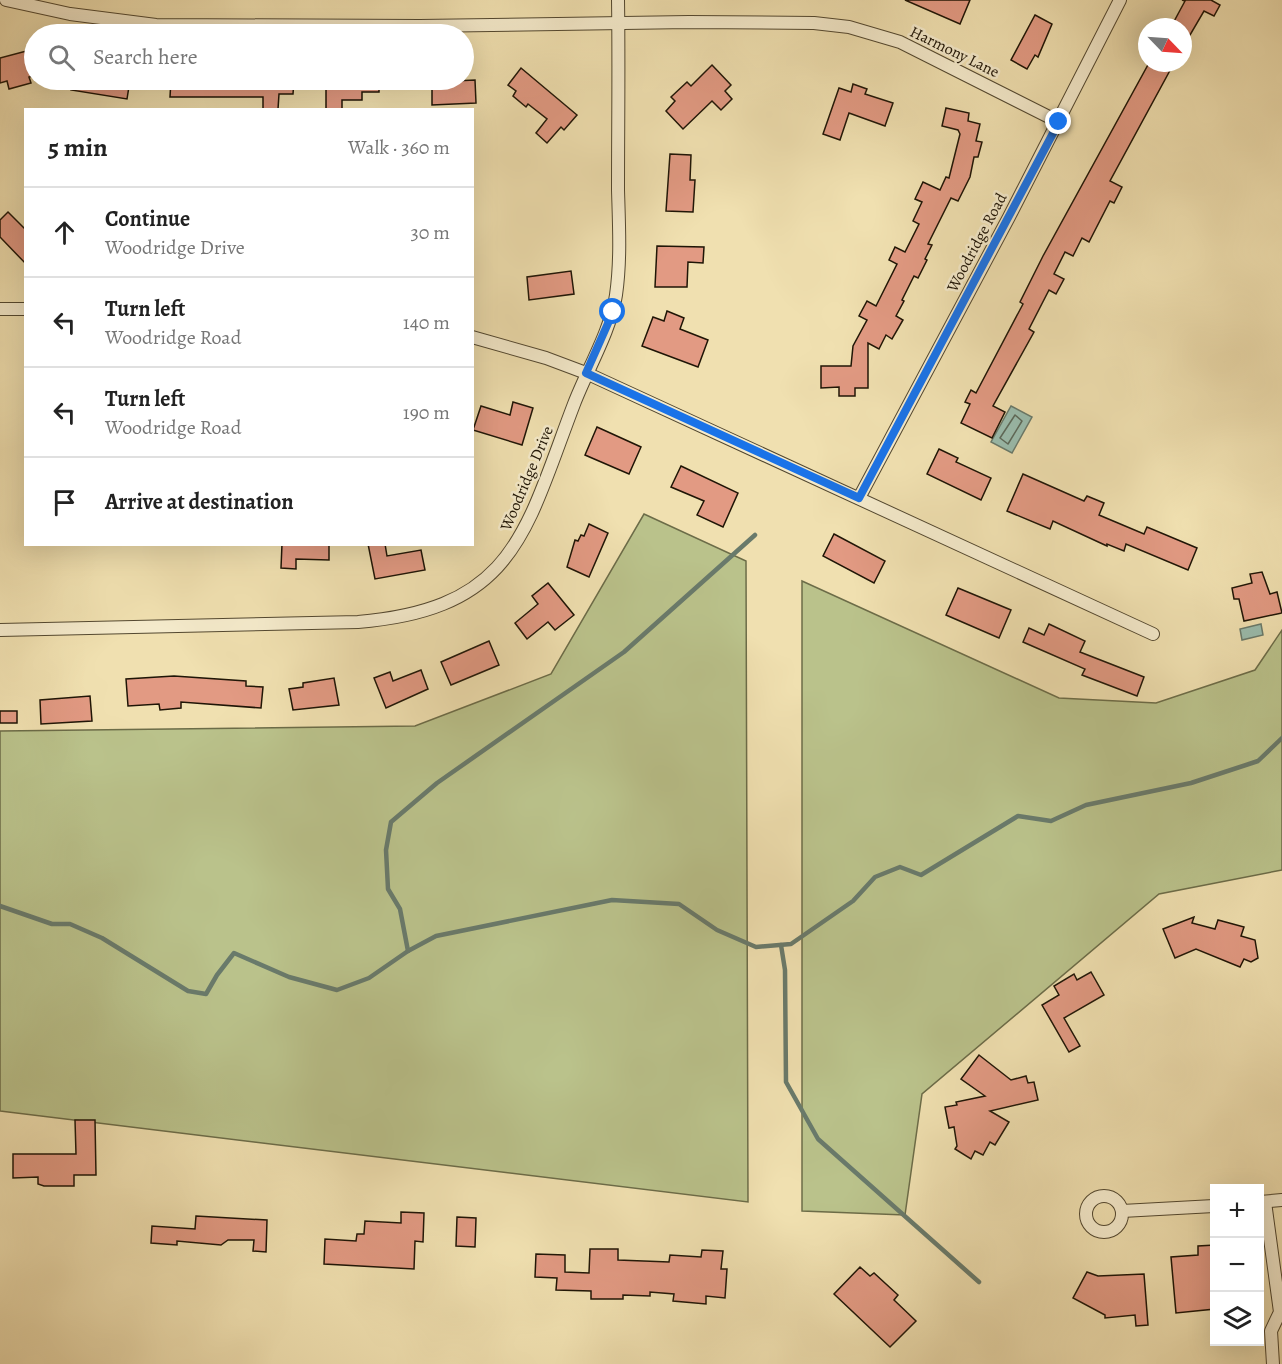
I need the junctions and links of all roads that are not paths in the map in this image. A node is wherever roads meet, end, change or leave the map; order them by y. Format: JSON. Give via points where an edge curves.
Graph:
{"nodes":[{"id":1,"x":6,"y":0,"type":"edge"},
{"id":2,"x":618,"y":0,"type":"edge"},
{"id":3,"x":1120,"y":0,"type":"edge"},
{"id":4,"x":148,"y":24,"type":"edge"},
{"id":5,"x":618,"y":24,"type":"junction"},
{"id":6,"x":474,"y":25,"type":"edge"},
{"id":7,"x":1059,"y":122,"type":"junction"},
{"id":8,"x":0,"y":309,"type":"edge"},
{"id":9,"x":24,"y":309,"type":"edge"},
{"id":10,"x":474,"y":338,"type":"edge"},
{"id":11,"x":586,"y":373,"type":"junction"},
{"id":12,"x":859,"y":498,"type":"junction"},
{"id":13,"x":0,"y":630,"type":"edge"},
{"id":14,"x":1153,"y":634,"type":"dead end"},
{"id":15,"x":1282,"y":1200,"type":"edge"},
{"id":16,"x":1264,"y":1202,"type":"edge"},
{"id":17,"x":1210,"y":1206,"type":"edge"},
{"id":18,"x":1122,"y":1211,"type":"dead end"},
{"id":19,"x":1264,"y":1214,"type":"edge"},
{"id":20,"x":1281,"y":1315,"type":"edge"},
{"id":21,"x":1273,"y":1364,"type":"edge"}],
"edges":[{"from":1,"to":4,"type":"street","name":"Harmony Lane","via":[[70,14]]},
{"from":2,"to":5,"type":"street","name":"Woodridge Drive"},
{"from":3,"to":7,"type":"street","name":"Woodridge Road"},
{"from":5,"to":6,"type":"street","name":"Harmony Lane"},
{"from":5,"to":7,"type":"street","name":"Harmony Lane","via":[[814,23],[849,27],[900,42]]},
{"from":5,"to":11,"type":"street","name":"Woodridge Drive","via":[[618,272],[613,312]]},
{"from":7,"to":12,"type":"street","name":"Woodridge Road"},
{"from":8,"to":9,"type":"street"},
{"from":10,"to":11,"type":"street"},
{"from":11,"to":12,"type":"street"},
{"from":11,"to":13,"type":"street","name":"Woodridge Drive","via":[[531,515],[514,546],[492,574],[447,604],[395,619],[358,622]]},
{"from":12,"to":14,"type":"street"},
{"from":15,"to":16,"type":"street"},
{"from":17,"to":18,"type":"street"},
{"from":19,"to":20,"type":"street"},
{"from":20,"to":21,"type":"street","via":[[1271,1331]]}]}
